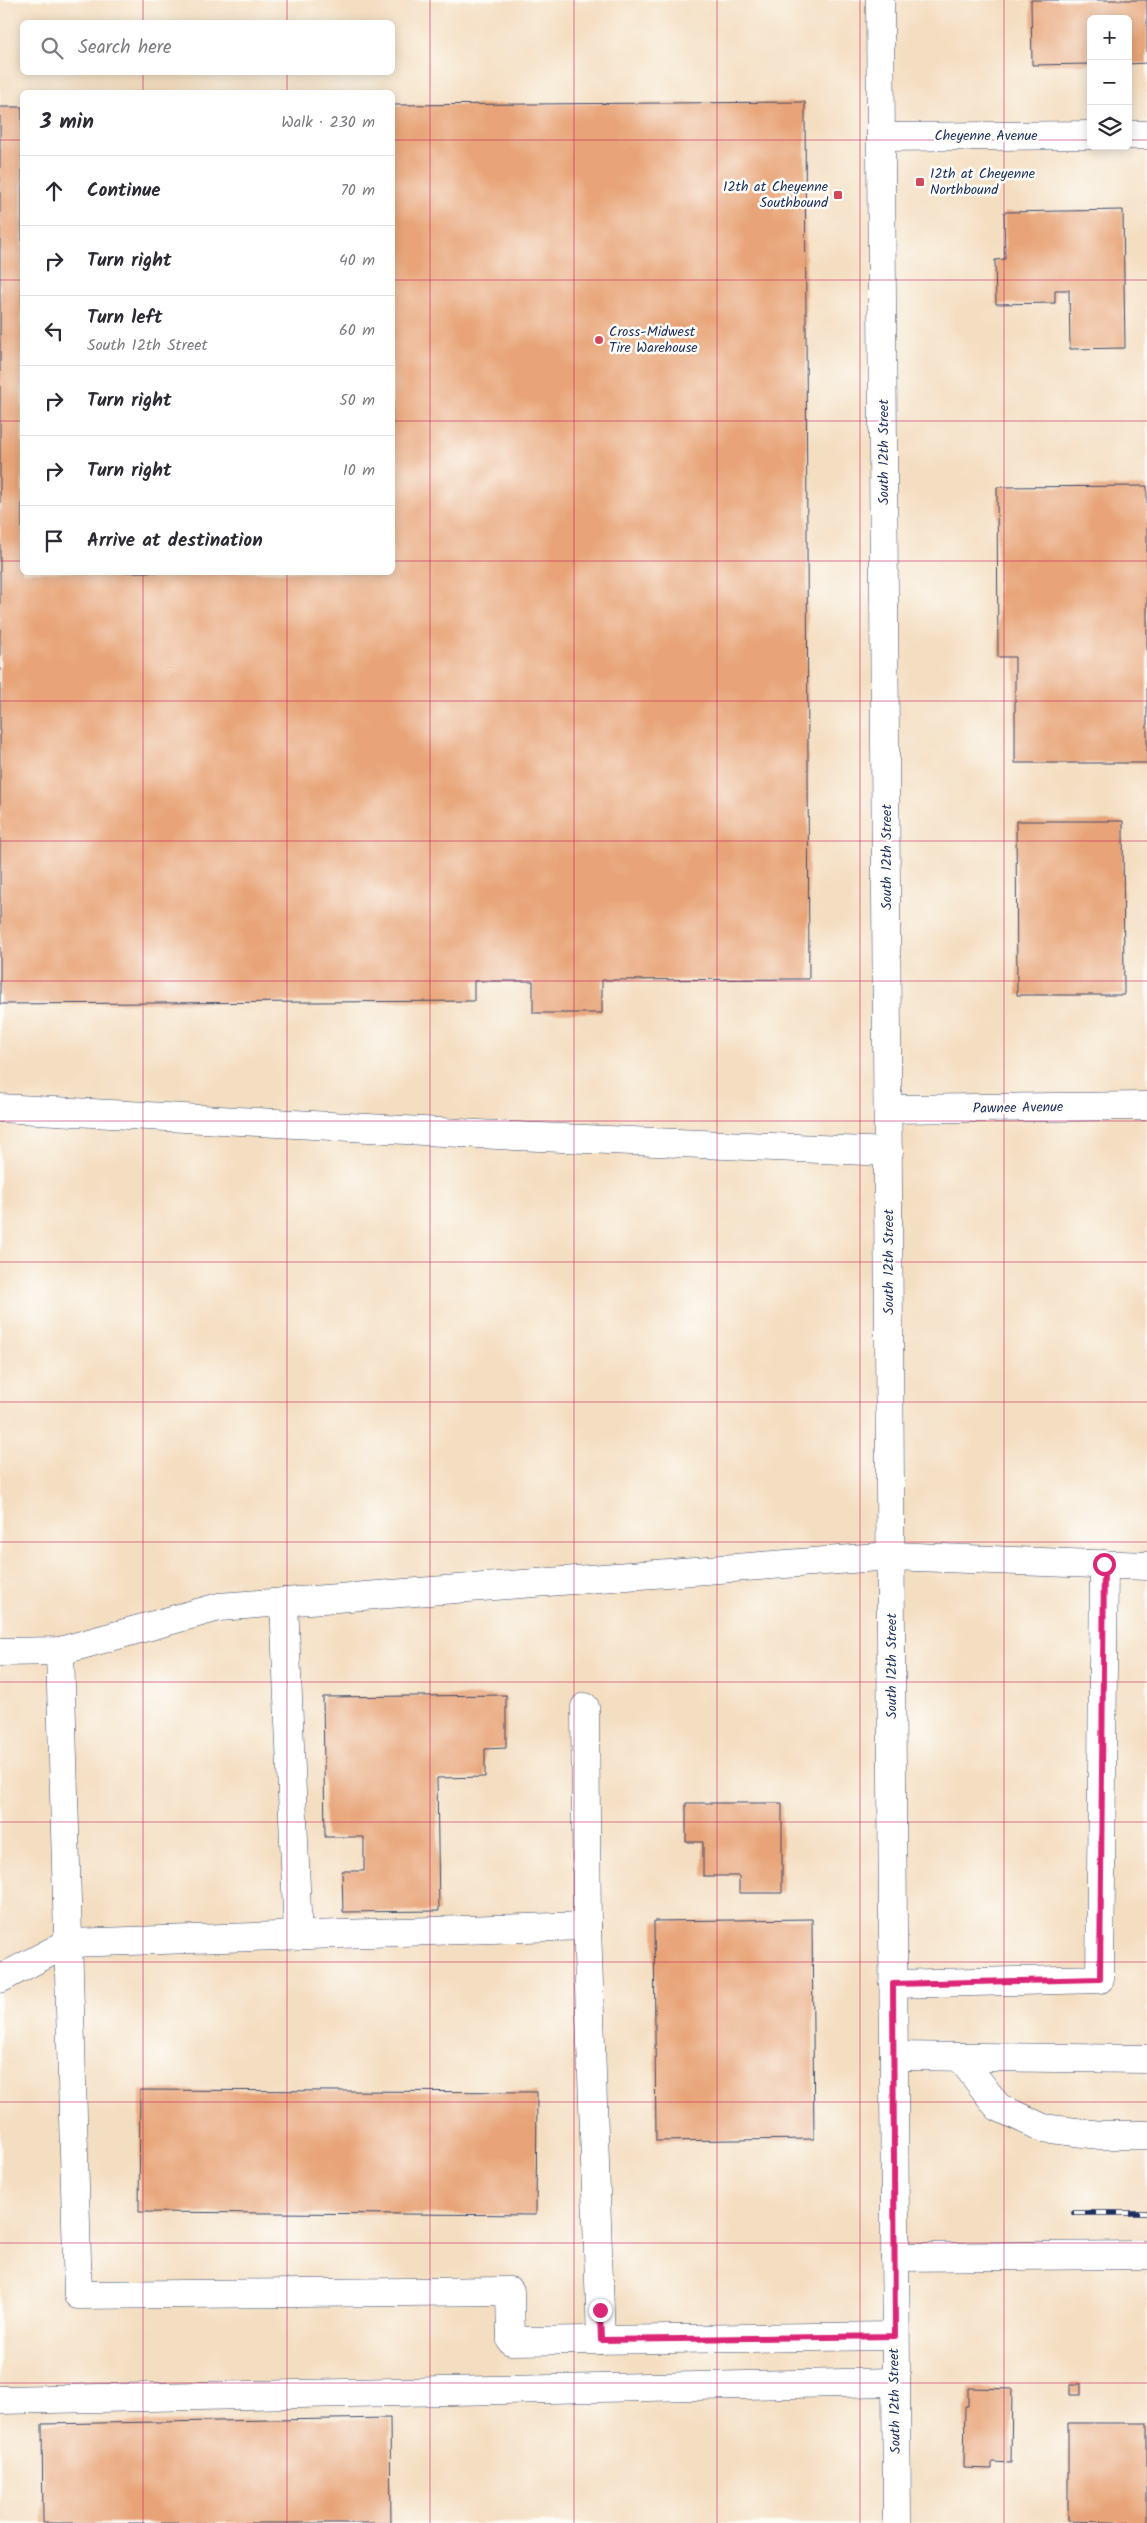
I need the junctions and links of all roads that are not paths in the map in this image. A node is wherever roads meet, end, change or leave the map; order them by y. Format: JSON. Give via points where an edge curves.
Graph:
{"nodes":[{"id":1,"x":880,"y":0,"type":"edge"},
{"id":2,"x":1087,"y":135,"type":"edge"},
{"id":3,"x":1132,"y":135,"type":"edge"},
{"id":4,"x":1147,"y":135,"type":"edge"},
{"id":5,"x":881,"y":137,"type":"junction"},
{"id":6,"x":1147,"y":1106,"type":"edge"},
{"id":7,"x":0,"y":1108,"type":"edge"},
{"id":8,"x":889,"y":1109,"type":"junction"},
{"id":9,"x":889,"y":1152,"type":"junction"},
{"id":10,"x":891,"y":1556,"type":"junction"},
{"id":11,"x":1104,"y":1564,"type":"junction"},
{"id":12,"x":1147,"y":1566,"type":"edge"},
{"id":13,"x":284,"y":1602,"type":"junction"},
{"id":14,"x":60,"y":1651,"type":"junction"},
{"id":15,"x":0,"y":1652,"type":"edge"},
{"id":16,"x":585,"y":1707,"type":"dead end"},
{"id":17,"x":587,"y":1926,"type":"junction"},
{"id":18,"x":298,"y":1936,"type":"junction"},
{"id":19,"x":68,"y":1943,"type":"junction"},
{"id":20,"x":0,"y":1979,"type":"edge"},
{"id":21,"x":893,"y":1984,"type":"junction"},
{"id":22,"x":894,"y":2056,"type":"junction"},
{"id":23,"x":960,"y":2057,"type":"junction"},
{"id":24,"x":1147,"y":2059,"type":"edge"},
{"id":25,"x":1147,"y":2135,"type":"edge"},
{"id":26,"x":1147,"y":2255,"type":"edge"},
{"id":27,"x":895,"y":2257,"type":"junction"},
{"id":28,"x":895,"y":2336,"type":"junction"},
{"id":29,"x":601,"y":2340,"type":"junction"},
{"id":30,"x":895,"y":2382,"type":"junction"},
{"id":31,"x":0,"y":2400,"type":"edge"},
{"id":32,"x":897,"y":2523,"type":"edge"}],
"edges":[{"from":1,"to":5,"type":"street","name":"South 12th Street"},
{"from":2,"to":5,"type":"street","name":"Cheyenne Avenue"},
{"from":3,"to":4,"type":"street"},
{"from":5,"to":8,"type":"street","name":"South 12th Street"},
{"from":6,"to":8,"type":"street","name":"Pawnee Avenue"},
{"from":7,"to":9,"type":"street"},
{"from":8,"to":9,"type":"street","name":"South 12th Street"},
{"from":9,"to":10,"type":"street","name":"South 12th Street"},
{"from":10,"to":11,"type":"street"},
{"from":10,"to":13,"type":"street"},
{"from":10,"to":21,"type":"street","name":"South 12th Street"},
{"from":11,"to":12,"type":"street"},
{"from":11,"to":21,"type":"street","via":[[1100,1979]]},
{"from":13,"to":14,"type":"street","via":[[219,1607]]},
{"from":13,"to":18,"type":"street"},
{"from":14,"to":15,"type":"street"},
{"from":14,"to":19,"type":"street"},
{"from":16,"to":17,"type":"street"},
{"from":17,"to":18,"type":"street"},
{"from":17,"to":29,"type":"street"},
{"from":18,"to":19,"type":"street"},
{"from":19,"to":20,"type":"street"},
{"from":19,"to":29,"type":"street","via":[[78,2295],[510,2291],[511,2341]]},
{"from":21,"to":22,"type":"street","name":"South 12th Street"},
{"from":22,"to":23,"type":"street"},
{"from":22,"to":27,"type":"street","name":"South 12th Street"},
{"from":23,"to":24,"type":"street"},
{"from":23,"to":25,"type":"street","via":[[998,2107],[1043,2128],[1100,2136]]},
{"from":26,"to":27,"type":"street"},
{"from":27,"to":28,"type":"street","name":"South 12th Street"},
{"from":28,"to":29,"type":"street"},
{"from":28,"to":30,"type":"street","name":"South 12th Street"},
{"from":30,"to":31,"type":"street"},
{"from":30,"to":32,"type":"street","name":"South 12th Street"}]}
